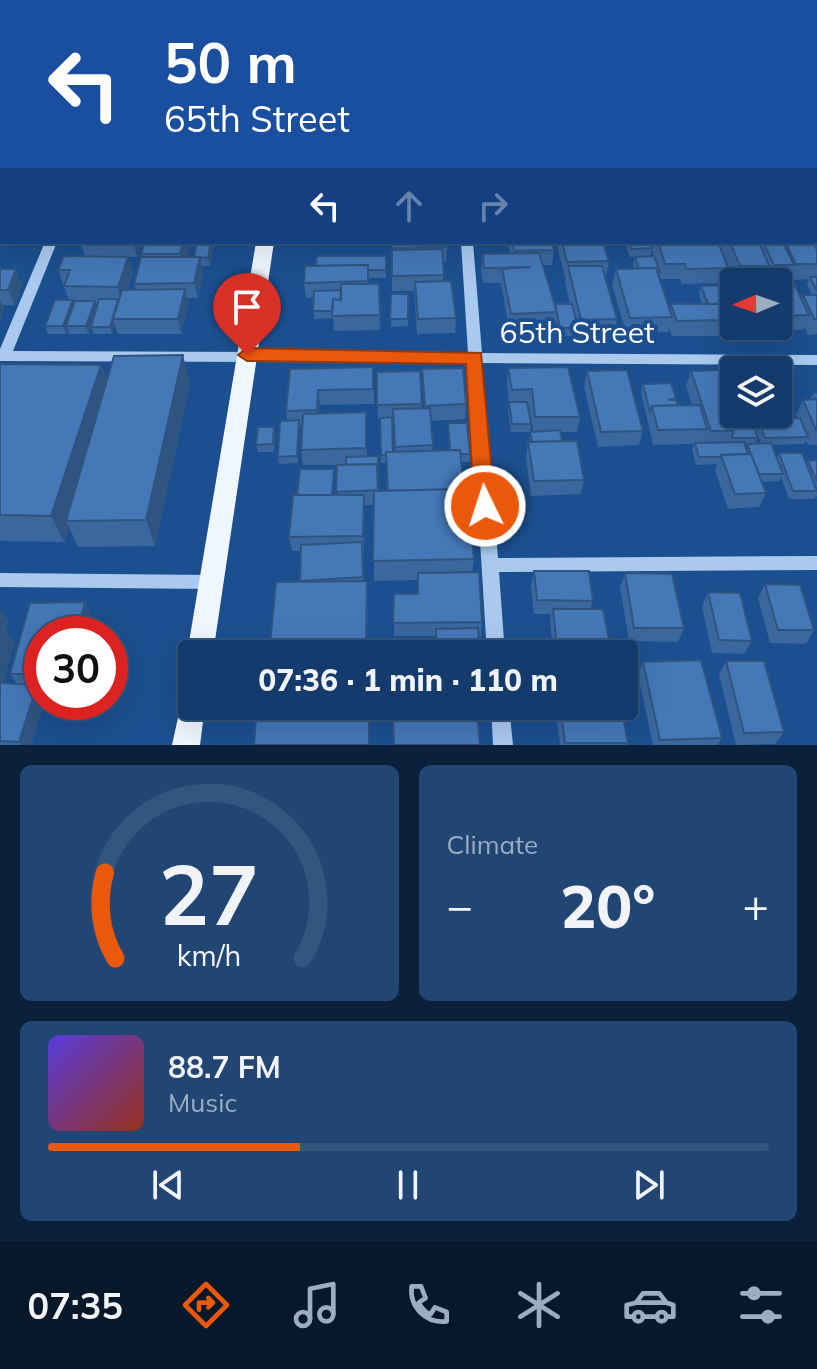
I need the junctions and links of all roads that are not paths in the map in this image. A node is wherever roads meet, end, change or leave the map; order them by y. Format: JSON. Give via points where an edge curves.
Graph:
{"nodes":[{"id":1,"x":50,"y":244,"type":"edge"},
{"id":2,"x":265,"y":244,"type":"edge"},
{"id":3,"x":467,"y":244,"type":"edge"},
{"id":4,"x":247,"y":355,"type":"junction"},
{"id":5,"x":2,"y":356,"type":"edge"},
{"id":6,"x":475,"y":357,"type":"junction"},
{"id":7,"x":817,"y":360,"type":"edge"},
{"id":8,"x":817,"y":563,"type":"edge"},
{"id":9,"x":489,"y":565,"type":"junction"},
{"id":10,"x":0,"y":580,"type":"edge"},
{"id":11,"x":211,"y":582,"type":"junction"},
{"id":12,"x":202,"y":640,"type":"edge"},
{"id":13,"x":495,"y":640,"type":"edge"},
{"id":14,"x":190,"y":720,"type":"edge"},
{"id":15,"x":501,"y":720,"type":"edge"},
{"id":16,"x":186,"y":745,"type":"edge"},
{"id":17,"x":503,"y":745,"type":"edge"}],
"edges":[{"from":1,"to":5,"type":"street"},
{"from":2,"to":4,"type":"main road"},
{"from":3,"to":6,"type":"street"},
{"from":4,"to":5,"type":"street","name":"65th Street"},
{"from":4,"to":6,"type":"street","name":"65th Street"},
{"from":4,"to":11,"type":"main road"},
{"from":6,"to":7,"type":"street","name":"65th Street"},
{"from":6,"to":9,"type":"street"},
{"from":8,"to":9,"type":"street"},
{"from":9,"to":13,"type":"street"},
{"from":10,"to":11,"type":"street"},
{"from":11,"to":12,"type":"main road"},
{"from":14,"to":16,"type":"main road"},
{"from":15,"to":17,"type":"street"}]}
